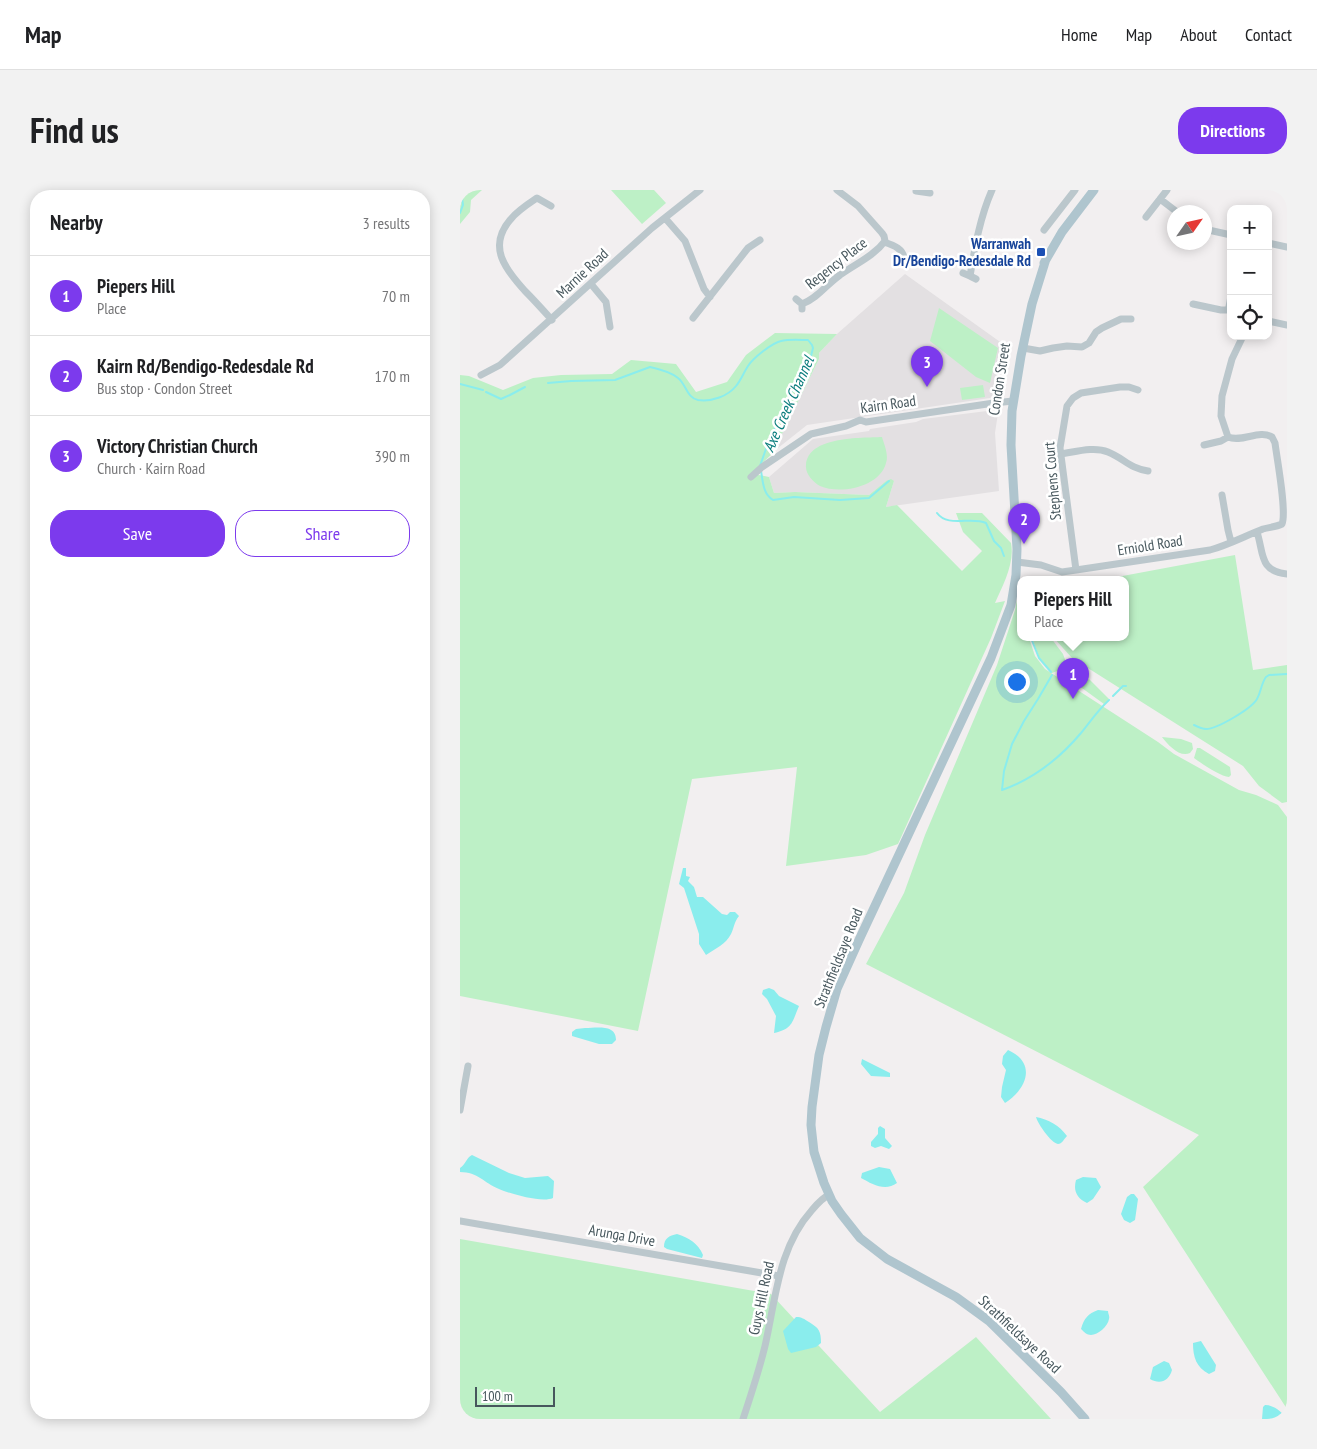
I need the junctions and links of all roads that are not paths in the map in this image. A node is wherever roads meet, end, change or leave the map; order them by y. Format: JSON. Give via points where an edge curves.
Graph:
{"nodes":[{"id":1,"x":700,"y":190,"type":"edge"},
{"id":2,"x":837,"y":190,"type":"edge"},
{"id":3,"x":992,"y":190,"type":"edge"},
{"id":4,"x":1075,"y":190,"type":"edge"},
{"id":5,"x":1094,"y":190,"type":"edge"},
{"id":6,"x":1167,"y":190,"type":"edge"},
{"id":7,"x":916,"y":191,"type":"edge"},
{"id":8,"x":927,"y":192,"type":"edge"},
{"id":9,"x":1160,"y":199,"type":"junction"},
{"id":10,"x":1168,"y":205,"type":"edge"},
{"id":11,"x":550,"y":206,"type":"dead end"},
{"id":12,"x":1146,"y":217,"type":"dead end"},
{"id":13,"x":665,"y":218,"type":"junction"},
{"id":14,"x":1044,"y":230,"type":"dead end"},
{"id":15,"x":1212,"y":231,"type":"edge"},
{"id":16,"x":1227,"y":234,"type":"edge"},
{"id":17,"x":760,"y":240,"type":"dead end"},
{"id":18,"x":884,"y":242,"type":"junction"},
{"id":19,"x":1272,"y":244,"type":"edge"},
{"id":20,"x":1287,"y":247,"type":"edge"},
{"id":21,"x":1046,"y":259,"type":"junction"},
{"id":22,"x":904,"y":261,"type":"dead end"},
{"id":23,"x":970,"y":276,"type":"dead end"},
{"id":24,"x":591,"y":284,"type":"junction"},
{"id":25,"x":710,"y":297,"type":"junction"},
{"id":26,"x":800,"y":304,"type":"dead end"},
{"id":27,"x":1192,"y":304,"type":"dead end"},
{"id":28,"x":1227,"y":311,"type":"edge"},
{"id":29,"x":693,"y":318,"type":"dead end"},
{"id":30,"x":1131,"y":319,"type":"dead end"},
{"id":31,"x":552,"y":320,"type":"junction"},
{"id":32,"x":1272,"y":322,"type":"edge"},
{"id":33,"x":1287,"y":325,"type":"edge"},
{"id":34,"x":610,"y":327,"type":"dead end"},
{"id":35,"x":1241,"y":340,"type":"edge"},
{"id":36,"x":1023,"y":348,"type":"junction"},
{"id":37,"x":481,"y":375,"type":"dead end"},
{"id":38,"x":1138,"y":390,"type":"dead end"},
{"id":39,"x":1010,"y":402,"type":"junction"},
{"id":40,"x":1228,"y":437,"type":"junction"},
{"id":41,"x":1203,"y":445,"type":"dead end"},
{"id":42,"x":1061,"y":454,"type":"junction"},
{"id":43,"x":1148,"y":471,"type":"dead end"},
{"id":44,"x":751,"y":477,"type":"dead end"},
{"id":45,"x":1284,"y":486,"type":"edge"},
{"id":46,"x":1222,"y":495,"type":"dead end"},
{"id":47,"x":1257,"y":532,"type":"junction"},
{"id":48,"x":1232,"y":542,"type":"junction"},
{"id":49,"x":1017,"y":562,"type":"junction"},
{"id":50,"x":1076,"y":570,"type":"junction"},
{"id":51,"x":1287,"y":574,"type":"edge"},
{"id":52,"x":468,"y":1066,"type":"dead end"},
{"id":53,"x":460,"y":1110,"type":"edge"},
{"id":54,"x":829,"y":1194,"type":"junction"},
{"id":55,"x":460,"y":1221,"type":"edge"},
{"id":56,"x":778,"y":1276,"type":"junction"},
{"id":57,"x":743,"y":1419,"type":"edge"},
{"id":58,"x":1086,"y":1419,"type":"edge"}],
"edges":[{"from":1,"to":13,"type":"street","name":"Marnie Road"},
{"from":2,"to":18,"type":"street","name":"Regency Place","via":[[861,209],[882,233]]},
{"from":3,"to":23,"type":"street","via":[[977,237]]},
{"from":4,"to":14,"type":"street"},
{"from":5,"to":21,"type":"main road","name":"Condon Street"},
{"from":6,"to":9,"type":"street"},
{"from":7,"to":8,"type":"street"},
{"from":9,"to":10,"type":"street"},
{"from":9,"to":12,"type":"street"},
{"from":11,"to":31,"type":"street","via":[[536,198],[509,220],[500,245],[508,271]]},
{"from":13,"to":24,"type":"street","name":"Marnie Road"},
{"from":13,"to":25,"type":"street","via":[[685,241]]},
{"from":15,"to":16,"type":"street"},
{"from":17,"to":25,"type":"street","via":[[748,248]]},
{"from":18,"to":22,"type":"street","name":"Regency Place","via":[[901,251]]},
{"from":18,"to":26,"type":"street","name":"Regency Place","via":[[813,299]]},
{"from":19,"to":20,"type":"street"},
{"from":21,"to":36,"type":"main road","name":"Condon Street","via":[[1033,299]]},
{"from":21,"to":39,"type":"main road","name":"Condon Street","via":[[1032,286],[1024,312]]},
{"from":24,"to":31,"type":"street","name":"Marnie Road"},
{"from":24,"to":34,"type":"street","via":[[606,302]]},
{"from":25,"to":29,"type":"street"},
{"from":27,"to":28,"type":"street"},
{"from":30,"to":36,"type":"street","via":[[1121,319],[1102,328],[1082,347],[1067,346],[1040,352]]},
{"from":31,"to":37,"type":"street","name":"Marnie Road","via":[[500,365]]},
{"from":32,"to":33,"type":"street"},
{"from":35,"to":40,"type":"street","via":[[1223,388],[1222,408]]},
{"from":36,"to":39,"type":"main road","name":"Condon Street"},
{"from":38,"to":42,"type":"street","name":"Stephens Court","via":[[1120,387],[1081,393],[1073,398],[1067,406]]},
{"from":39,"to":44,"type":"street","name":"Kairn Road","via":[[866,422],[860,420],[816,432]]},
{"from":39,"to":49,"type":"main road","name":"Condon Street"},
{"from":40,"to":41,"type":"street"},
{"from":40,"to":45,"type":"street","via":[[1270,435],[1275,443]]},
{"from":42,"to":43,"type":"street","via":[[1104,451],[1132,467]]},
{"from":42,"to":50,"type":"street","name":"Stephens Court"},
{"from":45,"to":47,"type":"street","name":"Erniold Road","via":[[1283,522]]},
{"from":46,"to":48,"type":"street"},
{"from":47,"to":48,"type":"street","name":"Erniold Road"},
{"from":47,"to":51,"type":"street","via":[[1268,568]]},
{"from":48,"to":50,"type":"street","name":"Erniold Road","via":[[1205,551]]},
{"from":49,"to":50,"type":"street","name":"Erniold Road","via":[[1062,572]]},
{"from":49,"to":54,"type":"main road","name":"Strathfieldsaye Road","via":[[1012,600],[997,644],[859,940],[830,1011],[819,1055],[811,1115],[814,1152]]},
{"from":52,"to":53,"type":"street"},
{"from":54,"to":56,"type":"street","name":"Guys Hill Road","via":[[796,1230]]},
{"from":54,"to":58,"type":"main road","name":"Strathfieldsaye Road","via":[[847,1222],[868,1245],[989,1320]]},
{"from":55,"to":56,"type":"street","name":"Arunga Drive"},
{"from":56,"to":57,"type":"street","name":"Guys Hill Road","via":[[765,1347]]}]}
